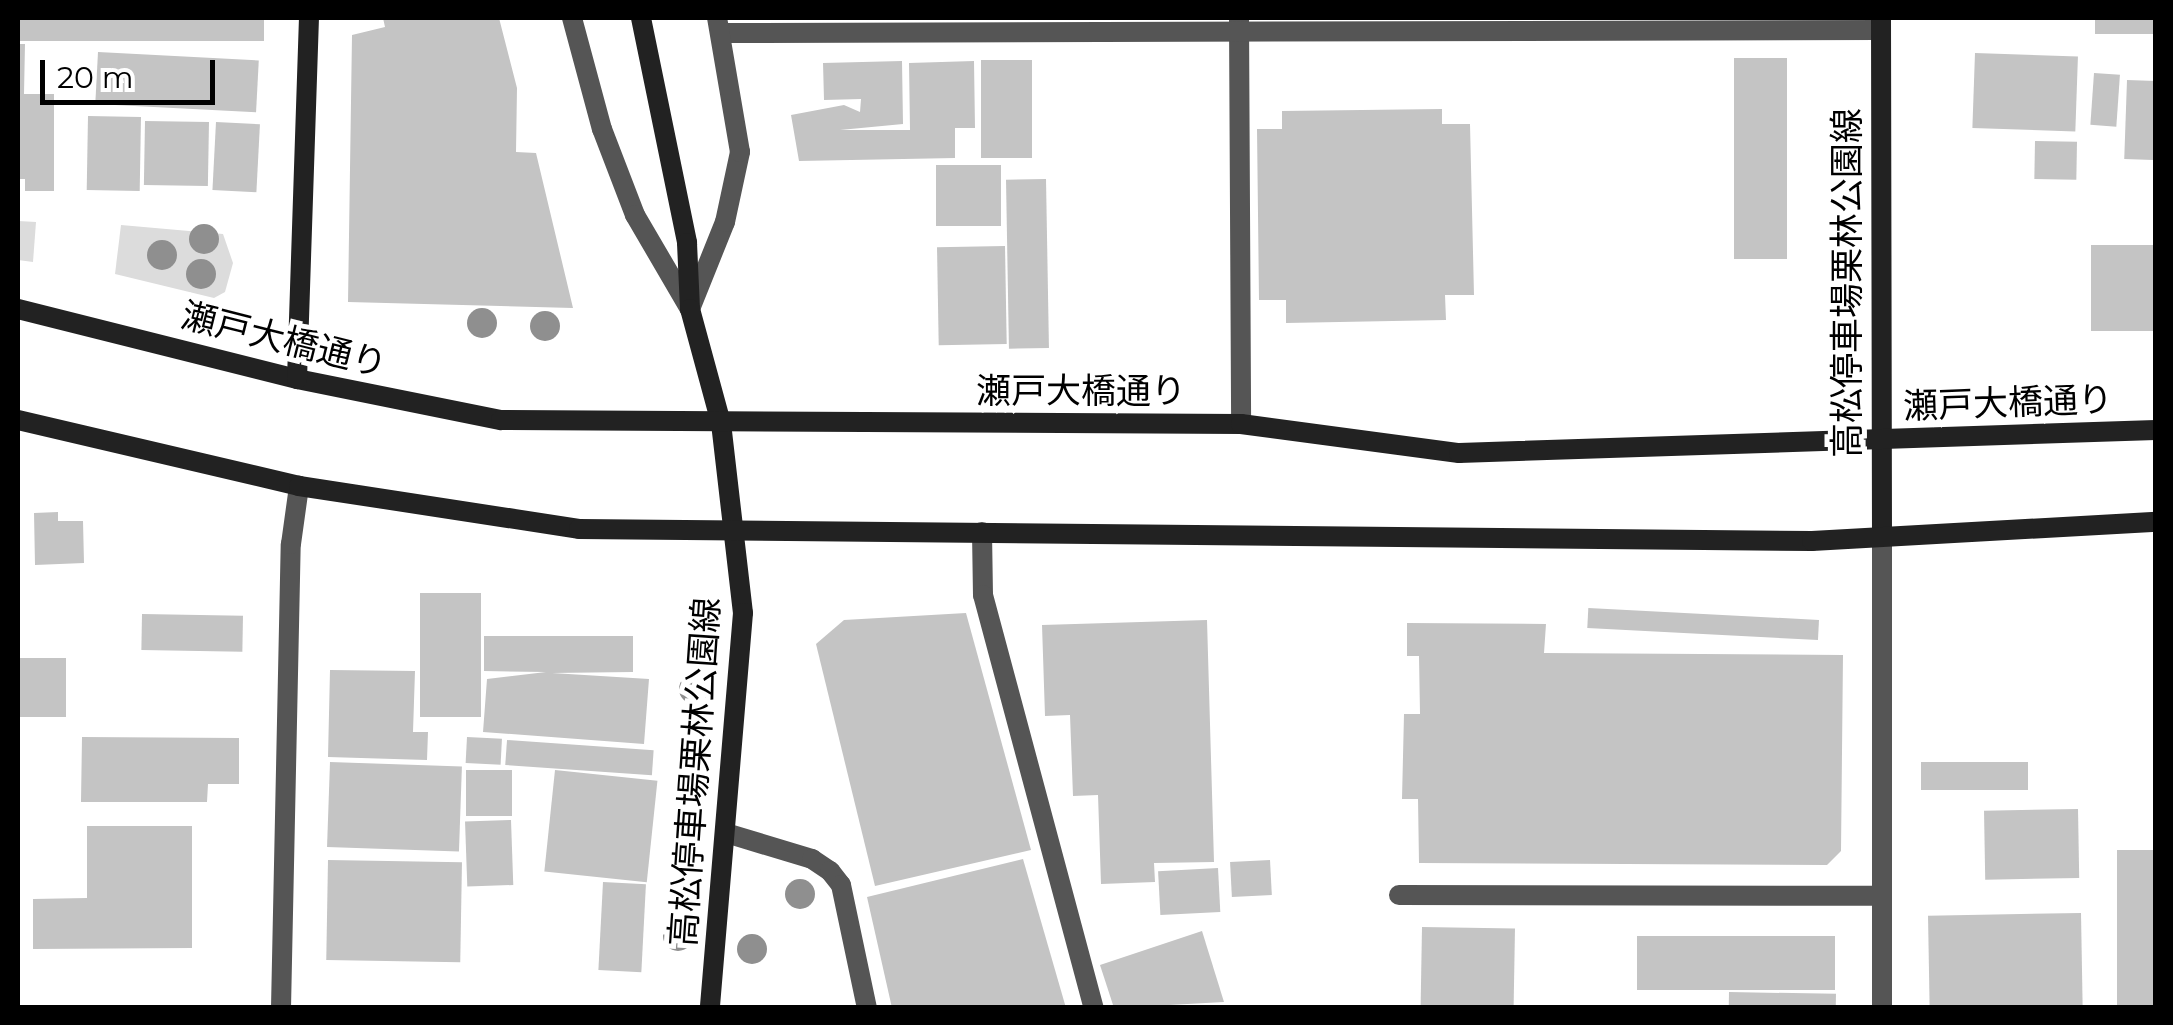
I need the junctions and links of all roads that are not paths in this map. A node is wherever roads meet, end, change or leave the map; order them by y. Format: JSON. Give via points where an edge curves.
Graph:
{"nodes":[{"id":1,"x":309,"y":18,"type":"edge"},
{"id":2,"x":572,"y":18,"type":"edge"},
{"id":3,"x":642,"y":18,"type":"edge"},
{"id":4,"x":1879,"y":22,"type":"edge"},
{"id":5,"x":719,"y":25,"type":"edge"},
{"id":6,"x":1239,"y":25,"type":"edge"},
{"id":7,"x":18,"y":309,"type":"edge"},
{"id":8,"x":690,"y":309,"type":"junction"},
{"id":9,"x":298,"y":379,"type":"junction"},
{"id":10,"x":18,"y":420,"type":"edge"},
{"id":11,"x":721,"y":422,"type":"junction"},
{"id":12,"x":1241,"y":424,"type":"junction"},
{"id":13,"x":2156,"y":430,"type":"edge"},
{"id":14,"x":1880,"y":440,"type":"junction"},
{"id":15,"x":299,"y":486,"type":"junction"},
{"id":16,"x":2156,"y":522,"type":"edge"},
{"id":17,"x":737,"y":531,"type":"junction"},
{"id":18,"x":982,"y":532,"type":"junction"},
{"id":19,"x":1882,"y":536,"type":"junction"},
{"id":20,"x":726,"y":833,"type":"junction"},
{"id":21,"x":1399,"y":895,"type":"dead end"},
{"id":22,"x":1882,"y":896,"type":"junction"},
{"id":23,"x":281,"y":1008,"type":"edge"},
{"id":24,"x":710,"y":1008,"type":"edge"},
{"id":25,"x":867,"y":1008,"type":"edge"},
{"id":26,"x":1094,"y":1008,"type":"edge"},
{"id":27,"x":1882,"y":1008,"type":"edge"}],
"edges":[{"from":1,"to":9,"type":"main road"},
{"from":2,"to":8,"type":"street","via":[[602,129],[635,215]]},
{"from":3,"to":8,"type":"main road","name":"高松停車場栗林公園線","via":[[686,243]]},
{"from":4,"to":6,"type":"street"},
{"from":4,"to":14,"type":"main road","name":"高松停車場栗林公園線"},
{"from":5,"to":6,"type":"street"},
{"from":5,"to":8,"type":"street","via":[[740,152],[725,222]]},
{"from":6,"to":12,"type":"street"},
{"from":7,"to":9,"type":"main road","name":"瀬戸大橋通り"},
{"from":8,"to":11,"type":"main road","name":"高松停車場栗林公園線"},
{"from":9,"to":11,"type":"main road","name":"瀬戸大橋通り","via":[[501,420]]},
{"from":10,"to":15,"type":"main road"},
{"from":11,"to":12,"type":"main road","name":"瀬戸大橋通り"},
{"from":11,"to":17,"type":"main road","name":"高松停車場栗林公園線"},
{"from":12,"to":14,"type":"main road","name":"瀬戸大橋通り","via":[[1459,453]]},
{"from":13,"to":14,"type":"main road","name":"瀬戸大橋通り"},
{"from":14,"to":19,"type":"main road","name":"高松停車場栗林公園線"},
{"from":15,"to":17,"type":"main road","via":[[578,529]]},
{"from":15,"to":23,"type":"street","via":[[291,544]]},
{"from":16,"to":19,"type":"main road"},
{"from":17,"to":18,"type":"main road"},
{"from":17,"to":20,"type":"main road","name":"高松停車場栗林公園線","via":[[743,613]]},
{"from":18,"to":19,"type":"main road","via":[[1379,539]]},
{"from":18,"to":26,"type":"street","via":[[983,595]]},
{"from":19,"to":22,"type":"street"},
{"from":20,"to":24,"type":"main road","name":"高松停車場栗林公園線"},
{"from":20,"to":25,"type":"street","via":[[812,859],[830,871],[841,885]]},
{"from":21,"to":22,"type":"street"},
{"from":22,"to":27,"type":"street"}]}
